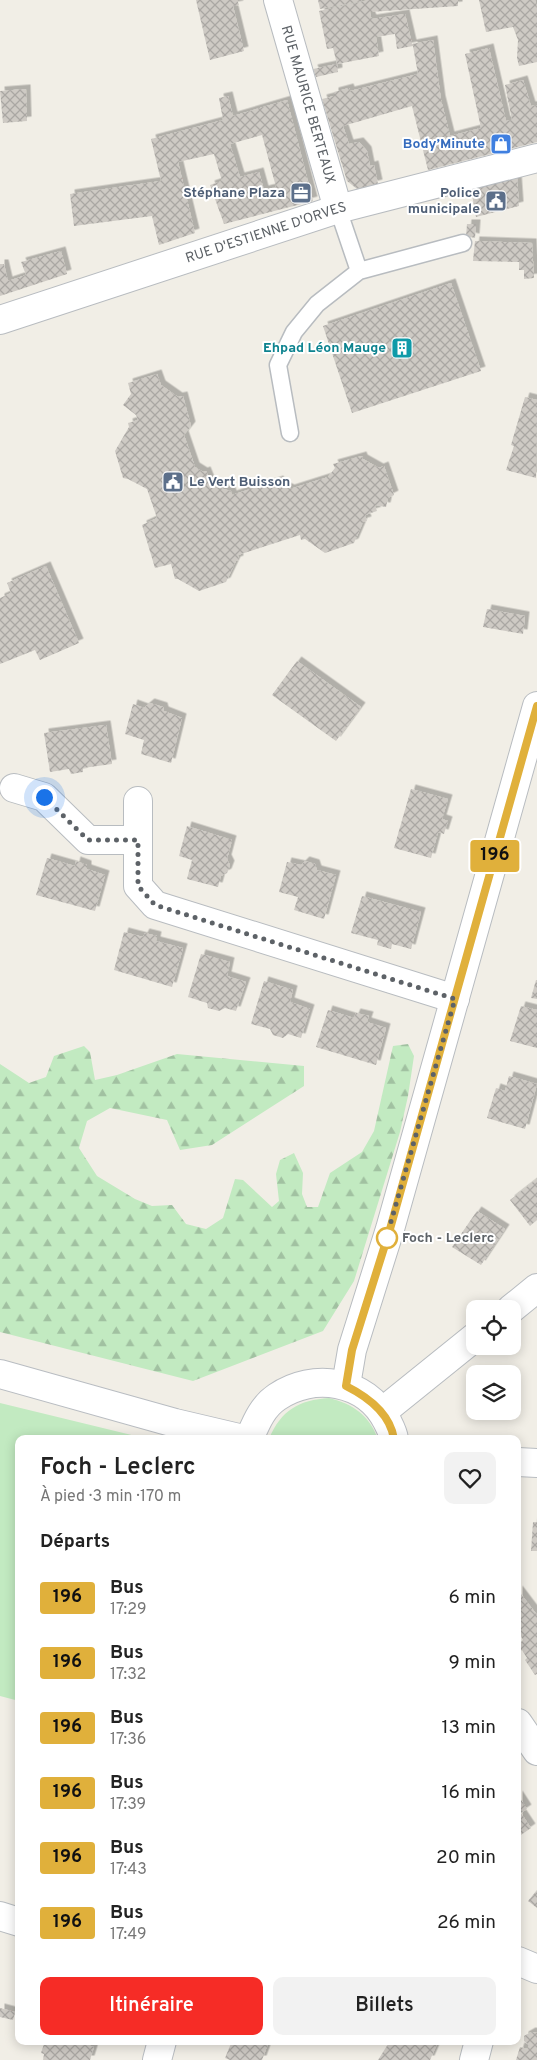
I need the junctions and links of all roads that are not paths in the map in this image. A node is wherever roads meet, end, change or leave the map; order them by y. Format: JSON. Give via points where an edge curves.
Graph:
{"nodes":[{"id":1,"x":278,"y":0,"type":"edge"},
{"id":2,"x":537,"y":158,"type":"edge"},
{"id":3,"x":338,"y":209,"type":"junction"},
{"id":4,"x":463,"y":244,"type":"dead end"},
{"id":5,"x":360,"y":271,"type":"junction"},
{"id":6,"x":0,"y":320,"type":"edge"},
{"id":7,"x":290,"y":433,"type":"dead end"},
{"id":8,"x":537,"y":706,"type":"edge"},
{"id":9,"x":14,"y":788,"type":"dead end"},
{"id":10,"x":138,"y":801,"type":"dead end"},
{"id":11,"x":138,"y":840,"type":"junction"},
{"id":12,"x":455,"y":999,"type":"junction"},
{"id":13,"x":537,"y":1288,"type":"edge"},
{"id":14,"x":521,"y":1301,"type":"edge"},
{"id":15,"x":466,"y":1344,"type":"edge"},
{"id":16,"x":0,"y":1374,"type":"edge"},
{"id":17,"x":346,"y":1386,"type":"junction"},
{"id":18,"x":382,"y":1412,"type":"junction"},
{"id":19,"x":227,"y":1435,"type":"edge"},
{"id":20,"x":251,"y":1435,"type":"edge"},
{"id":21,"x":392,"y":1435,"type":"edge"},
{"id":22,"x":521,"y":1462,"type":"edge"},
{"id":23,"x":537,"y":1463,"type":"edge"},
{"id":24,"x":521,"y":1727,"type":"edge"},
{"id":25,"x":537,"y":1750,"type":"edge"},
{"id":26,"x":0,"y":1916,"type":"edge"},
{"id":27,"x":15,"y":1921,"type":"edge"},
{"id":28,"x":521,"y":1962,"type":"edge"},
{"id":29,"x":537,"y":1969,"type":"edge"},
{"id":30,"x":161,"y":2045,"type":"edge"},
{"id":31,"x":478,"y":2045,"type":"edge"},
{"id":32,"x":157,"y":2060,"type":"edge"},
{"id":33,"x":474,"y":2060,"type":"edge"}],
"edges":[{"from":1,"to":3,"type":"street","name":"RUE MAURICE BERTEAUX"},
{"from":2,"to":3,"type":"street","name":"RUE D'ESTIENNE D'ORVES"},
{"from":3,"to":5,"type":"lane"},
{"from":3,"to":6,"type":"street","name":"RUE D'ESTIENNE D'ORVES"},
{"from":4,"to":5,"type":"lane"},
{"from":5,"to":7,"type":"lane","via":[[317,304],[294,332],[278,365]]},
{"from":8,"to":12,"type":"street"},
{"from":9,"to":11,"type":"street","via":[[44,797],[88,840]]},
{"from":10,"to":11,"type":"street"},
{"from":11,"to":12,"type":"street","via":[[138,886],[155,905]]},
{"from":12,"to":17,"type":"street","via":[[352,1350]]},
{"from":13,"to":14,"type":"street"},
{"from":15,"to":18,"type":"street"},
{"from":16,"to":19,"type":"street"},
{"from":17,"to":18,"type":"street","via":[[366,1396]]},
{"from":17,"to":20,"type":"street","via":[[322,1381],[297,1386],[275,1398],[259,1416]]},
{"from":18,"to":21,"type":"street"},
{"from":22,"to":23,"type":"street"},
{"from":24,"to":25,"type":"street"},
{"from":26,"to":27,"type":"street"},
{"from":28,"to":29,"type":"street"},
{"from":30,"to":32,"type":"street"},
{"from":31,"to":33,"type":"street"}]}
